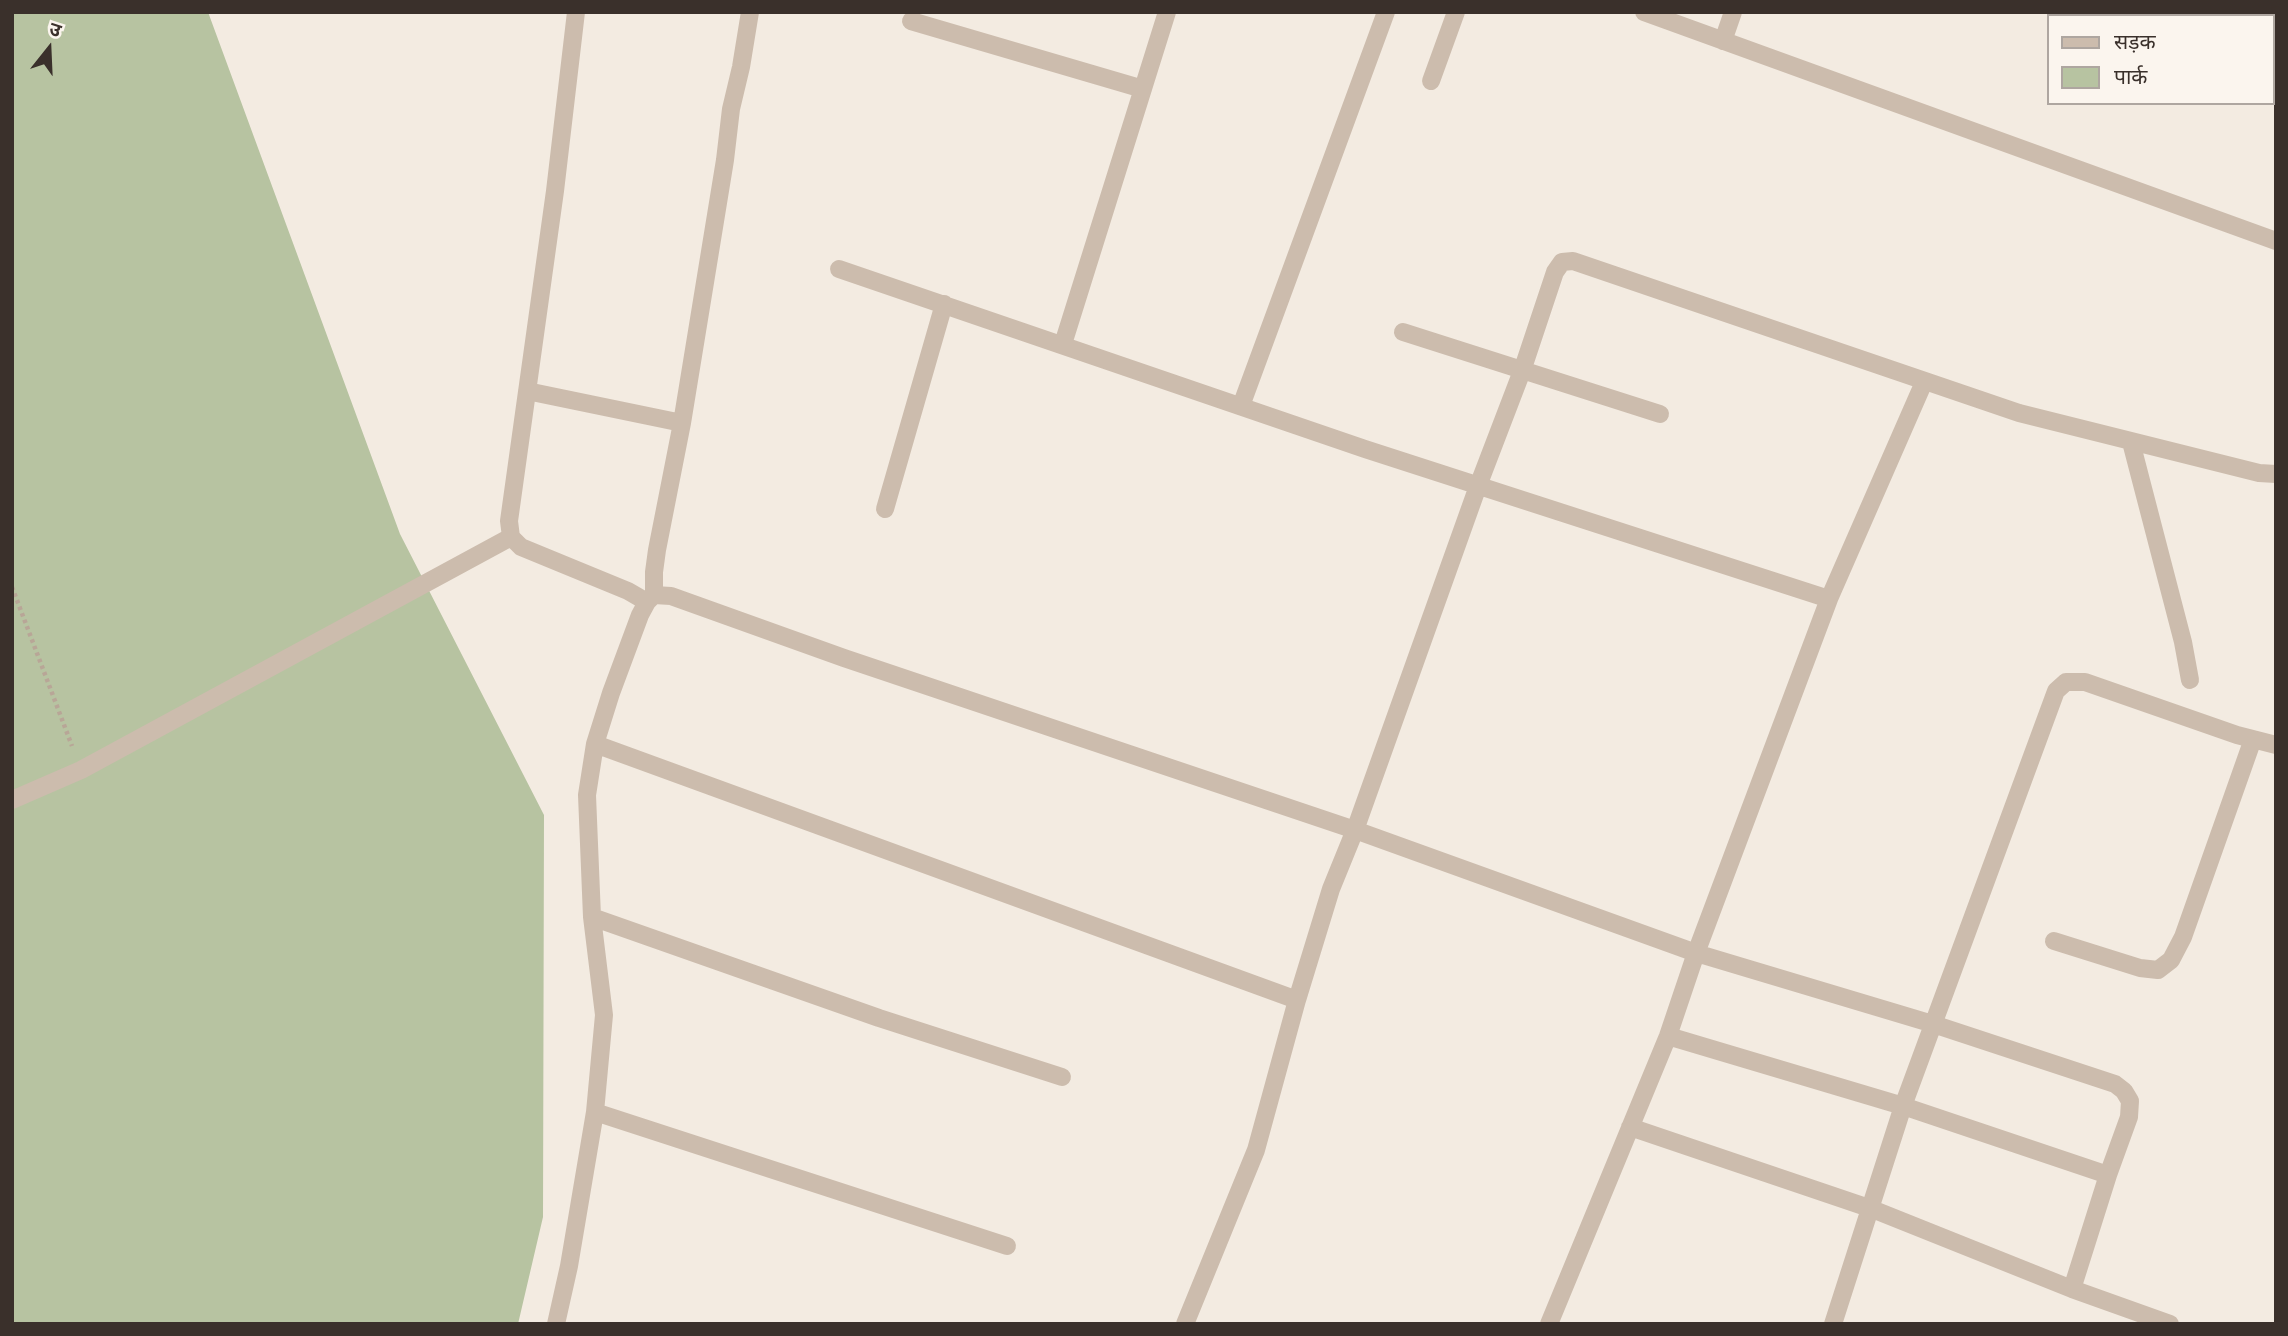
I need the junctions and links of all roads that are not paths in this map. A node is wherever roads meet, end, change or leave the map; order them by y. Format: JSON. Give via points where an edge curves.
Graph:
{"nodes":[{"id":1,"x":576,"y":12,"type":"edge"},
{"id":2,"x":750,"y":12,"type":"edge"},
{"id":3,"x":1167,"y":12,"type":"edge"},
{"id":4,"x":1386,"y":12,"type":"edge"},
{"id":5,"x":1456,"y":12,"type":"edge"},
{"id":6,"x":1644,"y":12,"type":"edge"},
{"id":7,"x":1733,"y":12,"type":"edge"},
{"id":8,"x":911,"y":21,"type":"dead end"},
{"id":9,"x":1723,"y":41,"type":"junction"},
{"id":10,"x":1431,"y":81,"type":"dead end"},
{"id":11,"x":1143,"y":89,"type":"junction"},
{"id":12,"x":2276,"y":241,"type":"edge"},
{"id":13,"x":839,"y":269,"type":"dead end"},
{"id":14,"x":944,"y":304,"type":"junction"},
{"id":15,"x":1403,"y":332,"type":"dead end"},
{"id":16,"x":1063,"y":344,"type":"junction"},
{"id":17,"x":1522,"y":370,"type":"junction"},
{"id":18,"x":1924,"y":382,"type":"junction"},
{"id":19,"x":527,"y":391,"type":"junction"},
{"id":20,"x":1241,"y":406,"type":"junction"},
{"id":21,"x":1660,"y":414,"type":"dead end"},
{"id":22,"x":682,"y":423,"type":"junction"},
{"id":23,"x":2131,"y":442,"type":"junction"},
{"id":24,"x":2276,"y":474,"type":"edge"},
{"id":25,"x":1478,"y":486,"type":"junction"},
{"id":26,"x":885,"y":509,"type":"dead end"},
{"id":27,"x":511,"y":537,"type":"junction"},
{"id":28,"x":650,"y":598,"type":"junction"},
{"id":29,"x":1829,"y":599,"type":"junction"},
{"id":30,"x":2190,"y":680,"type":"dead end"},
{"id":31,"x":2253,"y":739,"type":"junction"},
{"id":32,"x":595,"y":744,"type":"junction"},
{"id":33,"x":2276,"y":745,"type":"edge"},
{"id":34,"x":12,"y":800,"type":"edge"},
{"id":35,"x":1355,"y":830,"type":"junction"},
{"id":36,"x":593,"y":917,"type":"junction"},
{"id":37,"x":2054,"y":941,"type":"dead end"},
{"id":38,"x":1696,"y":953,"type":"junction"},
{"id":39,"x":1297,"y":1000,"type":"junction"},
{"id":40,"x":1933,"y":1024,"type":"junction"},
{"id":41,"x":1668,"y":1036,"type":"junction"},
{"id":42,"x":1062,"y":1077,"type":"dead end"},
{"id":43,"x":1903,"y":1106,"type":"junction"},
{"id":44,"x":595,"y":1112,"type":"junction"},
{"id":45,"x":1630,"y":1127,"type":"junction"},
{"id":46,"x":2108,"y":1175,"type":"junction"},
{"id":47,"x":1872,"y":1209,"type":"junction"},
{"id":48,"x":1007,"y":1246,"type":"dead end"},
{"id":49,"x":2071,"y":1289,"type":"junction"},
{"id":50,"x":556,"y":1324,"type":"edge"},
{"id":51,"x":1185,"y":1324,"type":"edge"},
{"id":52,"x":1549,"y":1324,"type":"edge"},
{"id":53,"x":1833,"y":1324,"type":"edge"},
{"id":54,"x":2170,"y":1324,"type":"edge"}],
"edges":[{"from":1,"to":19,"type":"street"},
{"from":2,"to":22,"type":"street"},
{"from":3,"to":11,"type":"street"},
{"from":4,"to":20,"type":"street"},
{"from":5,"to":10,"type":"street"},
{"from":6,"to":9,"type":"street"},
{"from":7,"to":9,"type":"street"},
{"from":8,"to":11,"type":"street"},
{"from":9,"to":12,"type":"street"},
{"from":11,"to":16,"type":"street"},
{"from":13,"to":14,"type":"street"},
{"from":14,"to":16,"type":"street"},
{"from":14,"to":26,"type":"street"},
{"from":15,"to":17,"type":"street"},
{"from":16,"to":20,"type":"street"},
{"from":17,"to":18,"type":"street","via":[[1555,272],[1562,262],[1573,261]]},
{"from":17,"to":21,"type":"street"},
{"from":17,"to":25,"type":"street"},
{"from":18,"to":23,"type":"street"},
{"from":18,"to":29,"type":"street"},
{"from":19,"to":22,"type":"street"},
{"from":19,"to":27,"type":"street","via":[[509,521]]},
{"from":20,"to":25,"type":"street"},
{"from":22,"to":28,"type":"street"},
{"from":23,"to":24,"type":"street"},
{"from":23,"to":30,"type":"street"},
{"from":25,"to":29,"type":"street"},
{"from":25,"to":35,"type":"street"},
{"from":27,"to":28,"type":"street","via":[[521,547]]},
{"from":27,"to":34,"type":"street","via":[[81,770]]},
{"from":28,"to":32,"type":"street"},
{"from":28,"to":35,"type":"street","via":[[671,596]]},
{"from":29,"to":38,"type":"street"},
{"from":31,"to":33,"type":"street"},
{"from":31,"to":37,"type":"street","via":[[2171,960],[2158,970],[2140,968]]},
{"from":31,"to":40,"type":"street","via":[[2085,682],[2066,682],[2056,691]]},
{"from":32,"to":36,"type":"street","via":[[587,795]]},
{"from":32,"to":39,"type":"street"},
{"from":35,"to":38,"type":"street"},
{"from":35,"to":39,"type":"street","via":[[1331,889]]},
{"from":36,"to":42,"type":"street"},
{"from":36,"to":44,"type":"street","via":[[604,1015]]},
{"from":38,"to":40,"type":"street"},
{"from":38,"to":41,"type":"street"},
{"from":39,"to":51,"type":"street","via":[[1256,1150]]},
{"from":40,"to":43,"type":"street"},
{"from":40,"to":46,"type":"street","via":[[2115,1084],[2124,1091],[2130,1101],[2129,1117]]},
{"from":41,"to":43,"type":"street"},
{"from":41,"to":45,"type":"street"},
{"from":43,"to":46,"type":"street"},
{"from":43,"to":47,"type":"street"},
{"from":44,"to":48,"type":"street"},
{"from":44,"to":50,"type":"street"},
{"from":45,"to":47,"type":"street"},
{"from":45,"to":52,"type":"street"},
{"from":46,"to":49,"type":"street"},
{"from":47,"to":49,"type":"street"},
{"from":47,"to":53,"type":"street"},
{"from":49,"to":54,"type":"street"}]}
